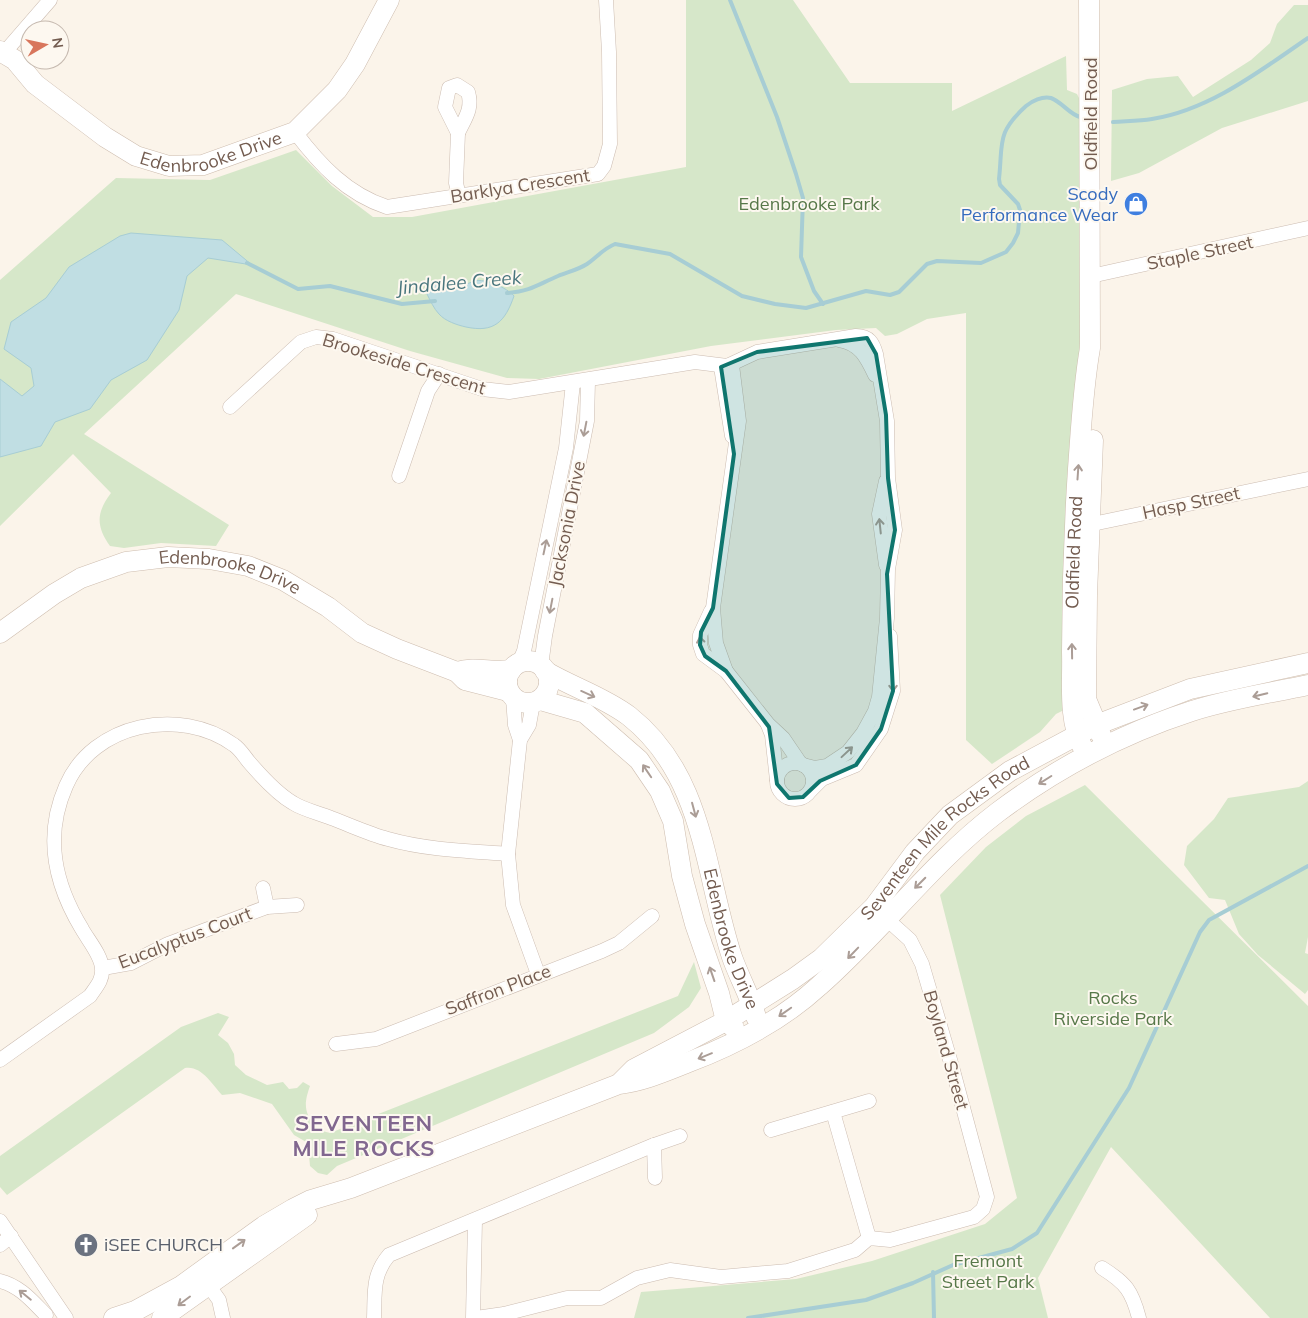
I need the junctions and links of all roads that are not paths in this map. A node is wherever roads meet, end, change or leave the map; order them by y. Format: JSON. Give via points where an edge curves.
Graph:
{"nodes":[{"id":1,"x":50,"y":0,"type":"edge"},
{"id":2,"x":389,"y":0,"type":"edge"},
{"id":3,"x":606,"y":0,"type":"edge"},
{"id":4,"x":1089,"y":0,"type":"edge"},
{"id":5,"x":2,"y":52,"type":"edge"},
{"id":6,"x":295,"y":132,"type":"junction"},
{"id":7,"x":458,"y":134,"type":"dead end"},
{"id":8,"x":459,"y":196,"type":"junction"},
{"id":9,"x":1308,"y":228,"type":"edge"},
{"id":10,"x":1091,"y":276,"type":"junction"},
{"id":11,"x":727,"y":366,"type":"junction"},
{"id":12,"x":439,"y":374,"type":"junction"},
{"id":13,"x":588,"y":380,"type":"junction"},
{"id":14,"x":573,"y":384,"type":"junction"},
{"id":15,"x":230,"y":407,"type":"dead end"},
{"id":16,"x":399,"y":476,"type":"dead end"},
{"id":17,"x":1308,"y":479,"type":"edge"},
{"id":18,"x":1083,"y":526,"type":"junction"},
{"id":19,"x":887,"y":618,"type":"junction"},
{"id":20,"x":0,"y":633,"type":"edge"},
{"id":21,"x":1308,"y":663,"type":"edge"},
{"id":22,"x":515,"y":666,"type":"junction"},
{"id":23,"x":543,"y":669,"type":"junction"},
{"id":24,"x":457,"y":672,"type":"junction"},
{"id":25,"x":1308,"y":685,"type":"edge"},
{"id":26,"x":511,"y":694,"type":"junction"},
{"id":27,"x":537,"y":701,"type":"junction"},
{"id":28,"x":768,"y":724,"type":"junction"},
{"id":29,"x":1096,"y":725,"type":"junction"},
{"id":30,"x":1077,"y":735,"type":"junction"},
{"id":31,"x":520,"y":740,"type":"junction"},
{"id":32,"x":1106,"y":744,"type":"junction"},
{"id":33,"x":1087,"y":754,"type":"junction"},
{"id":34,"x":802,"y":764,"type":"junction"},
{"id":35,"x":777,"y":780,"type":"junction"},
{"id":36,"x":811,"y":790,"type":"junction"},
{"id":37,"x":508,"y":854,"type":"junction"},
{"id":38,"x":263,"y":888,"type":"dead end"},
{"id":39,"x":297,"y":905,"type":"dead end"},
{"id":40,"x":266,"y":907,"type":"junction"},
{"id":41,"x":880,"y":913,"type":"junction"},
{"id":42,"x":652,"y":916,"type":"dead end"},
{"id":43,"x":103,"y":968,"type":"junction"},
{"id":44,"x":538,"y":974,"type":"junction"},
{"id":45,"x":752,"y":1004,"type":"junction"},
{"id":46,"x":726,"y":1021,"type":"junction"},
{"id":47,"x":749,"y":1035,"type":"junction"},
{"id":48,"x":336,"y":1044,"type":"dead end"},
{"id":49,"x":0,"y":1060,"type":"edge"},
{"id":50,"x":619,"y":1084,"type":"junction"},
{"id":51,"x":870,"y":1101,"type":"dead end"},
{"id":52,"x":832,"y":1112,"type":"junction"},
{"id":53,"x":771,"y":1130,"type":"dead end"},
{"id":54,"x":680,"y":1136,"type":"dead end"},
{"id":55,"x":654,"y":1145,"type":"junction"},
{"id":56,"x":655,"y":1178,"type":"dead end"},
{"id":57,"x":474,"y":1220,"type":"junction"},
{"id":58,"x":0,"y":1221,"type":"edge"},
{"id":59,"x":869,"y":1238,"type":"junction"},
{"id":60,"x":5,"y":1241,"type":"edge"},
{"id":61,"x":1102,"y":1268,"type":"dead end"},
{"id":62,"x":203,"y":1278,"type":"junction"},
{"id":63,"x":0,"y":1281,"type":"edge"},
{"id":64,"x":43,"y":1287,"type":"junction"},
{"id":65,"x":47,"y":1317,"type":"edge"},
{"id":66,"x":66,"y":1318,"type":"edge"},
{"id":67,"x":114,"y":1318,"type":"edge"},
{"id":68,"x":162,"y":1318,"type":"edge"},
{"id":69,"x":223,"y":1318,"type":"edge"},
{"id":70,"x":374,"y":1318,"type":"edge"},
{"id":71,"x":475,"y":1318,"type":"edge"},
{"id":72,"x":1139,"y":1318,"type":"edge"}],
"edges":[{"from":1,"to":5,"type":"street"},
{"from":2,"to":6,"type":"street","name":"Edenbrooke Drive","via":[[355,64],[337,90]]},
{"from":3,"to":8,"type":"street","name":"Barklya Crescent","via":[[610,144],[604,166],[598,174]]},
{"from":4,"to":10,"type":"street","name":"Oldfield Road"},
{"from":5,"to":6,"type":"street","name":"Edenbrooke Drive","via":[[15,60],[35,84],[105,138],[136,156],[169,166],[203,165]]},
{"from":6,"to":8,"type":"street","name":"Barklya Crescent","via":[[333,176],[377,204],[405,206]]},
{"from":7,"to":8,"type":"street","via":[[456,183]]},
{"from":9,"to":10,"type":"street","name":"Staple Street"},
{"from":10,"to":18,"type":"street","name":"Oldfield Road","via":[[1090,348],[1095,380]]},
{"from":11,"to":13,"type":"street","name":"Brookeside Crescent","via":[[695,362]]},
{"from":11,"to":19,"type":"street","via":[[757,352],[859,336],[870,341],[876,354],[888,428],[888,473],[896,530],[887,574]]},
{"from":11,"to":28,"type":"street","via":[[740,416],[713,608],[716,643],[726,671]]},
{"from":12,"to":14,"type":"street","name":"Brookeside Crescent","via":[[494,391],[514,392]]},
{"from":12,"to":15,"type":"street","name":"Brookeside Crescent","via":[[333,339],[316,337],[301,342]]},
{"from":12,"to":16,"type":"street","via":[[428,391]]},
{"from":13,"to":14,"type":"street","name":"Brookeside Crescent"},
{"from":13,"to":23,"type":"street","name":"Jacksonia Drive","one_way":true,"via":[[587,420],[545,636]]},
{"from":22,"to":14,"type":"street","name":"Jacksonia Drive","one_way":true,"via":[[524,651],[566,448]]},
{"from":17,"to":18,"type":"street","name":"Hasp Street"},
{"from":18,"to":29,"type":"street","name":"Oldfield Road","via":[[1087,596],[1086,699]]},
{"from":30,"to":18,"type":"street","name":"Oldfield Road","one_way":true,"via":[[1073,713],[1072,630]]},
{"from":34,"to":19,"type":"street","one_way":true,"via":[[815,768],[834,763],[861,737],[878,702]]},
{"from":19,"to":36,"type":"street","one_way":true,"via":[[893,691],[884,723],[856,765],[822,779]]},
{"from":20,"to":24,"type":"street","name":"Edenbrooke Drive","via":[[81,578],[126,562],[168,557],[210,559],[248,566],[283,580],[328,607],[362,633]]},
{"from":29,"to":21,"type":"street","name":"Seventeen Mile Rocks Road","one_way":true,"via":[[1190,690]]},
{"from":22,"to":23,"type":"street","via":[[531,662]]},
{"from":22,"to":24,"type":"street","name":"Edenbrooke Drive","via":[[496,672],[469,668]]},
{"from":22,"to":26,"type":"street","via":[[507,680]]},
{"from":23,"to":27,"type":"street","via":[[549,683]]},
{"from":23,"to":45,"type":"street","name":"Edenbrooke Drive","one_way":true,"via":[[629,716],[654,741],[677,772],[692,803],[732,957]]},
{"from":24,"to":26,"type":"street","name":"Edenbrooke Drive","via":[[466,680]]},
{"from":25,"to":32,"type":"street","name":"Seventeen Mile Rocks Road","one_way":true,"via":[[1194,710]]},
{"from":26,"to":27,"type":"street","via":[[526,704]]},
{"from":26,"to":31,"type":"street"},
{"from":27,"to":31,"type":"street"},
{"from":46,"to":27,"type":"street","name":"Edenbrooke Drive","one_way":true,"via":[[684,885],[673,821],[660,791],[639,760],[585,713]]},
{"from":28,"to":34,"type":"street"},
{"from":28,"to":35,"type":"street","via":[[773,739]]},
{"from":29,"to":30,"type":"street","name":"Seventeen Mile Rocks Road"},
{"from":29,"to":32,"type":"street","name":"Oldfield Road"},
{"from":30,"to":33,"type":"street","name":"Oldfield Road"},
{"from":30,"to":41,"type":"street","name":"Seventeen Mile Rocks Road","via":[[1010,771],[950,815],[915,852]]},
{"from":31,"to":37,"type":"street"},
{"from":32,"to":33,"type":"street","name":"Seventeen Mile Rocks Road"},
{"from":33,"to":41,"type":"street","name":"Seventeen Mile Rocks Road","one_way":true,"via":[[997,813]]},
{"from":34,"to":35,"type":"street","via":[[784,766]]},
{"from":34,"to":36,"type":"street","via":[[812,776]]},
{"from":35,"to":36,"type":"street","via":[[780,790],[789,798],[800,798]]},
{"from":37,"to":43,"type":"street","via":[[434,848],[388,839],[292,803],[264,779],[234,745],[203,730],[177,724],[149,725],[120,732],[102,742],[70,775],[56,807],[54,832],[57,872],[68,902]]},
{"from":37,"to":44,"type":"street","via":[[513,905]]},
{"from":38,"to":40,"type":"street","name":"Eucalyptus Court"},
{"from":39,"to":40,"type":"street","name":"Eucalyptus Court"},
{"from":40,"to":43,"type":"street","name":"Eucalyptus Court","via":[[168,944],[131,963]]},
{"from":41,"to":45,"type":"street","name":"Seventeen Mile Rocks Road","via":[[793,979]]},
{"from":41,"to":47,"type":"street","name":"Seventeen Mile Rocks Road","one_way":true,"via":[[819,986]]},
{"from":41,"to":59,"type":"street","name":"Boyland Street","via":[[910,940],[922,964],[987,1196],[983,1209],[974,1217],[890,1240]]},
{"from":42,"to":44,"type":"street","name":"Saffron Place","via":[[619,944]]},
{"from":43,"to":49,"type":"street","via":[[100,983],[90,996]]},
{"from":44,"to":48,"type":"street","name":"Saffron Place","via":[[376,1039]]},
{"from":45,"to":46,"type":"street","name":"Seventeen Mile Rocks Road"},
{"from":45,"to":47,"type":"street","name":"Edenbrooke Drive","via":[[756,1018]]},
{"from":46,"to":47,"type":"street","name":"Edenbrooke Drive"},
{"from":46,"to":50,"type":"street","name":"Seventeen Mile Rocks Road","via":[[634,1069]]},
{"from":47,"to":50,"type":"street","name":"Seventeen Mile Rocks Road","one_way":true,"via":[[707,1056],[638,1082]]},
{"from":50,"to":62,"type":"street","name":"Seventeen Mile Rocks Road","via":[[351,1188]]},
{"from":51,"to":52,"type":"street"},
{"from":52,"to":53,"type":"street"},
{"from":52,"to":59,"type":"street"},
{"from":54,"to":55,"type":"street"},
{"from":55,"to":56,"type":"street"},
{"from":55,"to":57,"type":"street"},
{"from":57,"to":70,"type":"street","via":[[389,1255],[379,1266],[376,1277]]},
{"from":57,"to":71,"type":"street"},
{"from":58,"to":60,"type":"street"},
{"from":59,"to":71,"type":"street","via":[[855,1250],[788,1271],[722,1277],[670,1270],[637,1278],[601,1298],[567,1298]]},
{"from":60,"to":64,"type":"street"},
{"from":61,"to":72,"type":"street","via":[[1121,1280],[1129,1290]]},
{"from":62,"to":67,"type":"street","name":"Seventeen Mile Rocks Road"},
{"from":62,"to":68,"type":"street","name":"Seventeen Mile Rocks Road","one_way":true},
{"from":62,"to":69,"type":"street","via":[[219,1300]]},
{"from":65,"to":63,"type":"street","one_way":true,"via":[[28,1296],[11,1284]]},
{"from":64,"to":65,"type":"street"},
{"from":64,"to":66,"type":"street"}]}
